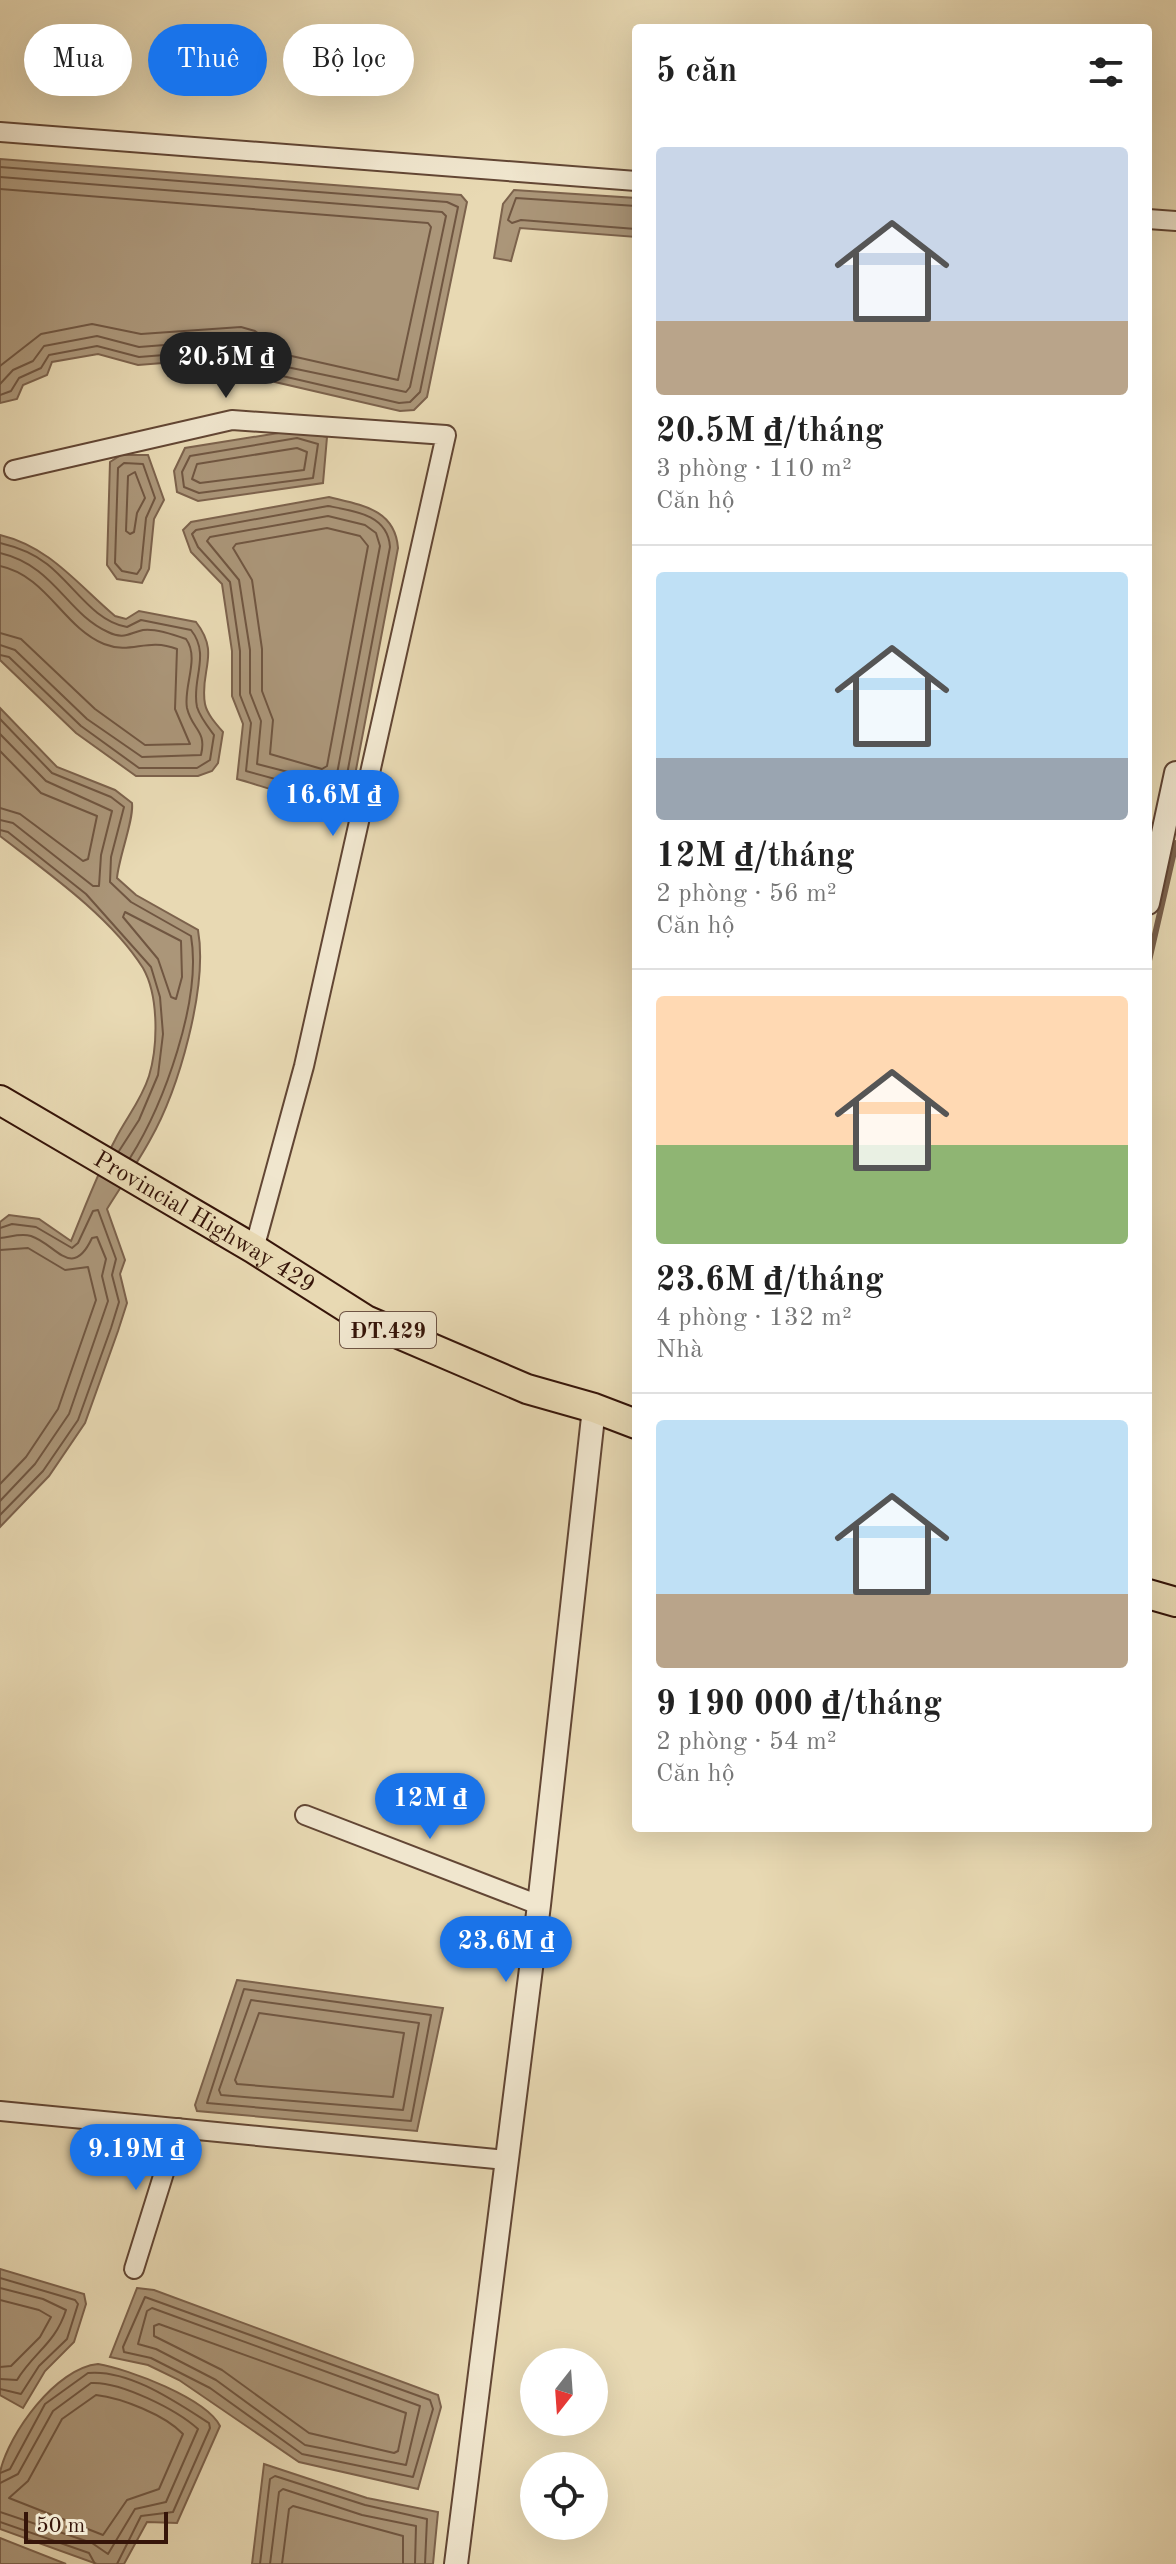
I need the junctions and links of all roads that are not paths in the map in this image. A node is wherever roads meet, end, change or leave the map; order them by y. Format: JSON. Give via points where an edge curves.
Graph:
{"nodes":[{"id":1,"x":0,"y":132,"type":"edge"},
{"id":2,"x":632,"y":181,"type":"edge"},
{"id":3,"x":1152,"y":219,"type":"edge"},
{"id":4,"x":1176,"y":221,"type":"edge"},
{"id":5,"x":14,"y":470,"type":"dead end"},
{"id":6,"x":1176,"y":773,"type":"edge"},
{"id":7,"x":1152,"y":884,"type":"edge"},
{"id":8,"x":0,"y":1100,"type":"edge"},
{"id":9,"x":254,"y":1249,"type":"junction"},
{"id":10,"x":594,"y":1408,"type":"junction"},
{"id":11,"x":632,"y":1422,"type":"edge"},
{"id":12,"x":1152,"y":1595,"type":"edge"},
{"id":13,"x":1176,"y":1602,"type":"edge"},
{"id":14,"x":305,"y":1815,"type":"dead end"},
{"id":15,"x":539,"y":1905,"type":"junction"},
{"id":16,"x":0,"y":2111,"type":"edge"},
{"id":17,"x":178,"y":2128,"type":"junction"},
{"id":18,"x":506,"y":2160,"type":"junction"},
{"id":19,"x":134,"y":2269,"type":"dead end"},
{"id":20,"x":456,"y":2564,"type":"edge"}],
"edges":[{"from":1,"to":2,"type":"street"},
{"from":3,"to":4,"type":"street"},
{"from":5,"to":9,"type":"street","via":[[232,420],[446,435],[304,1066]]},
{"from":6,"to":7,"type":"street"},
{"from":8,"to":9,"type":"main road","name":"Provincial Highway 429","number":"ĐT.429"},
{"from":9,"to":10,"type":"main road","name":"Provincial Highway 429","number":"ĐT.429","via":[[366,1320],[527,1389]]},
{"from":10,"to":11,"type":"main road","name":"Provincial Highway 429","number":"ĐT.429"},
{"from":10,"to":15,"type":"street"},
{"from":12,"to":13,"type":"main road"},
{"from":14,"to":15,"type":"street"},
{"from":15,"to":18,"type":"street"},
{"from":16,"to":17,"type":"street"},
{"from":17,"to":18,"type":"street"},
{"from":17,"to":19,"type":"street"},
{"from":18,"to":20,"type":"street"}]}
